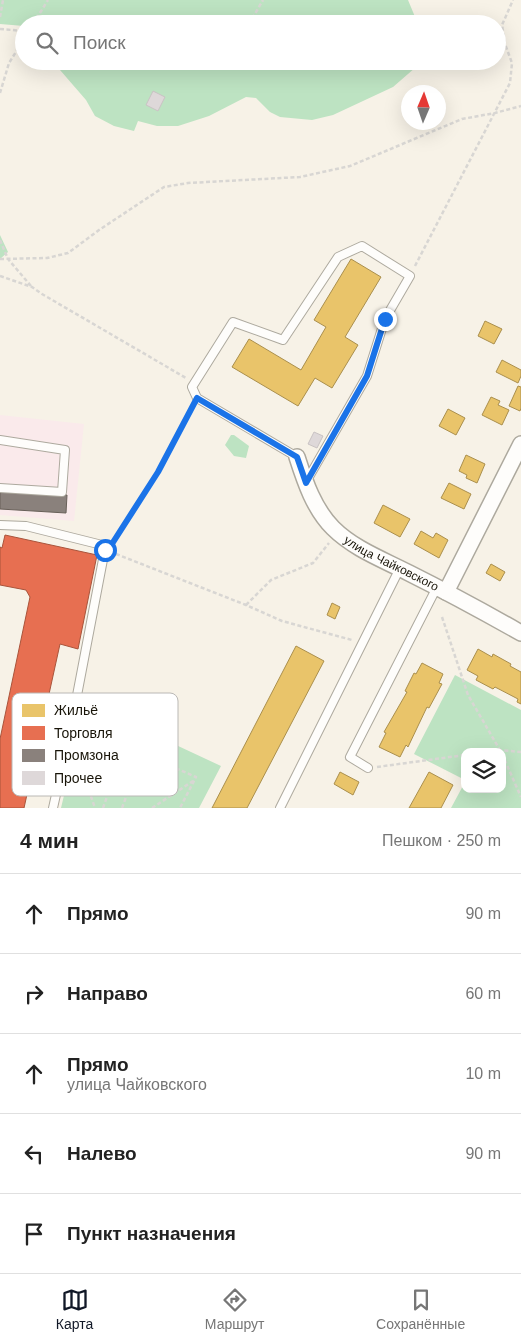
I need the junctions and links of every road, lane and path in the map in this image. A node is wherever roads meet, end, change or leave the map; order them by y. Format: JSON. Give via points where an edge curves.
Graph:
{"nodes":[{"id":1,"x":3,"y":0,"type":"edge"},
{"id":2,"x":48,"y":0,"type":"edge"},
{"id":3,"x":263,"y":0,"type":"edge"},
{"id":4,"x":513,"y":0,"type":"edge"},
{"id":5,"x":39,"y":15,"type":"edge"},
{"id":6,"x":254,"y":15,"type":"edge"},
{"id":7,"x":506,"y":16,"type":"edge"},
{"id":8,"x":0,"y":17,"type":"edge"},
{"id":9,"x":0,"y":29,"type":"edge"},
{"id":10,"x":15,"y":30,"type":"edge"},
{"id":11,"x":506,"y":47,"type":"edge"},
{"id":12,"x":15,"y":53,"type":"edge"},
{"id":13,"x":0,"y":93,"type":"edge"},
{"id":14,"x":521,"y":106,"type":"edge"},
{"id":15,"x":495,"y":114,"type":"junction"},
{"id":16,"x":0,"y":240,"type":"edge"},
{"id":17,"x":0,"y":259,"type":"edge"},
{"id":18,"x":8,"y":259,"type":"junction"},
{"id":19,"x":0,"y":276,"type":"edge"},
{"id":20,"x":410,"y":276,"type":"junction"},
{"id":21,"x":32,"y":287,"type":"junction"},
{"id":22,"x":194,"y":383,"type":"junction"},
{"id":23,"x":197,"y":398,"type":"junction"},
{"id":24,"x":0,"y":440,"type":"edge"},
{"id":25,"x":521,"y":444,"type":"edge"},
{"id":26,"x":297,"y":457,"type":"joint"},
{"id":27,"x":306,"y":483,"type":"junction"},
{"id":28,"x":0,"y":488,"type":"edge"},
{"id":29,"x":0,"y":525,"type":"edge"},
{"id":30,"x":338,"y":532,"type":"junction"},
{"id":31,"x":107,"y":548,"type":"junction"},
{"id":32,"x":400,"y":568,"type":"junction"},
{"id":33,"x":442,"y":590,"type":"junction"},
{"id":34,"x":246,"y":605,"type":"junction"},
{"id":35,"x":442,"y":617,"type":"dead end"},
{"id":36,"x":521,"y":633,"type":"edge"},
{"id":37,"x":362,"y":643,"type":"junction"},
{"id":38,"x":78,"y":693,"type":"edge"},
{"id":39,"x":499,"y":748,"type":"edge"},
{"id":40,"x":506,"y":752,"type":"edge"},
{"id":41,"x":521,"y":752,"type":"edge"},
{"id":42,"x":461,"y":755,"type":"edge"},
{"id":43,"x":506,"y":763,"type":"edge"},
{"id":44,"x":368,"y":768,"type":"joint"},
{"id":45,"x":178,"y":769,"type":"edge"},
{"id":46,"x":194,"y":780,"type":"junction"},
{"id":47,"x":178,"y":791,"type":"edge"},
{"id":48,"x":91,"y":796,"type":"edge"},
{"id":49,"x":107,"y":796,"type":"edge"},
{"id":50,"x":126,"y":796,"type":"edge"},
{"id":51,"x":170,"y":796,"type":"edge"},
{"id":52,"x":521,"y":797,"type":"edge"},
{"id":53,"x":95,"y":808,"type":"edge"},
{"id":54,"x":103,"y":808,"type":"edge"},
{"id":55,"x":122,"y":808,"type":"edge"},
{"id":56,"x":152,"y":808,"type":"edge"},
{"id":57,"x":180,"y":808,"type":"edge"},
{"id":58,"x":280,"y":808,"type":"edge"}],
"edges":[{"from":1,"to":8,"type":"path"},
{"from":2,"to":5,"type":"path"},
{"from":3,"to":6,"type":"path"},
{"from":4,"to":7,"type":"path"},
{"from":9,"to":10,"type":"path"},
{"from":11,"to":15,"type":"path","via":[[512,63],[510,83]]},
{"from":12,"to":13,"type":"path"},
{"from":14,"to":15,"type":"path"},
{"from":15,"to":18,"type":"path","via":[[462,119],[341,168],[300,177],[164,187],[68,253],[47,258]]},
{"from":15,"to":20,"type":"path"},
{"from":16,"to":18,"type":"path"},
{"from":17,"to":18,"type":"path"},
{"from":18,"to":21,"type":"path"},
{"from":19,"to":21,"type":"path"},
{"from":20,"to":22,"type":"lane","via":[[362,246],[338,257],[283,340],[232,322]]},
{"from":20,"to":27,"type":"lane","via":[[385,319],[367,376]]},
{"from":21,"to":22,"type":"path"},
{"from":22,"to":23,"type":"lane","via":[[192,387]]},
{"from":23,"to":26,"type":"lane"},
{"from":23,"to":31,"type":"path","via":[[158,472]]},
{"from":24,"to":28,"type":"lane","via":[[65,450],[62,492]]},
{"from":25,"to":33,"type":"street"},
{"from":26,"to":27,"type":"street","name":"улица Чайковского"},
{"from":27,"to":30,"type":"street","name":"улица Чайковского","via":[[321,513]]},
{"from":29,"to":31,"type":"lane","via":[[26,526]]},
{"from":30,"to":32,"type":"street","name":"улица Чайковского","via":[[364,550]]},
{"from":30,"to":34,"type":"path","via":[[313,563],[271,580]]},
{"from":31,"to":34,"type":"path"},
{"from":31,"to":38,"type":"lane"},
{"from":32,"to":33,"type":"street","name":"улица Чайковского"},
{"from":32,"to":37,"type":"lane"},
{"from":33,"to":36,"type":"street","name":"улица Чайковского"},
{"from":33,"to":44,"type":"lane","via":[[350,757]]},
{"from":34,"to":37,"type":"path","via":[[282,621]]},
{"from":35,"to":39,"type":"path","via":[[468,695]]},
{"from":37,"to":58,"type":"lane"},
{"from":40,"to":41,"type":"path"},
{"from":42,"to":44,"type":"path"},
{"from":43,"to":52,"type":"path"},
{"from":45,"to":46,"type":"path","via":[[196,777]]},
{"from":46,"to":47,"type":"path"},
{"from":46,"to":57,"type":"path"},
{"from":48,"to":53,"type":"path"},
{"from":49,"to":54,"type":"path"},
{"from":50,"to":55,"type":"path"},
{"from":51,"to":56,"type":"path"}]}
